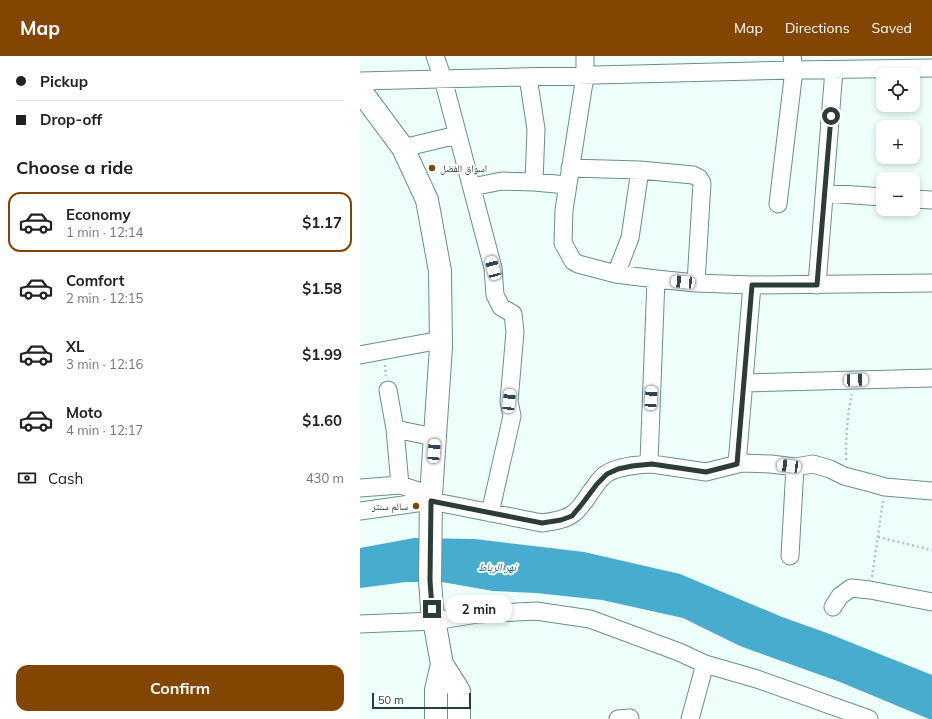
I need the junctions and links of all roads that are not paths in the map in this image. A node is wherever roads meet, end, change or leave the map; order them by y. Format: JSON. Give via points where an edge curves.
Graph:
{"nodes":[{"id":1,"x":435,"y":56,"type":"edge"},
{"id":2,"x":585,"y":56,"type":"edge"},
{"id":3,"x":793,"y":63,"type":"edge"},
{"id":4,"x":932,"y":68,"type":"edge"},
{"id":5,"x":834,"y":70,"type":"junction"},
{"id":6,"x":585,"y":76,"type":"junction"},
{"id":7,"x":528,"y":77,"type":"junction"},
{"id":8,"x":443,"y":79,"type":"junction"},
{"id":9,"x":360,"y":81,"type":"edge"},
{"id":10,"x":360,"y":90,"type":"edge"},
{"id":11,"x":457,"y":135,"type":"junction"},
{"id":12,"x":403,"y":148,"type":"junction"},
{"id":13,"x":570,"y":168,"type":"junction"},
{"id":14,"x":640,"y":170,"type":"junction"},
{"id":15,"x":534,"y":182,"type":"junction"},
{"id":16,"x":567,"y":185,"type":"junction"},
{"id":17,"x":472,"y":187,"type":"junction"},
{"id":18,"x":824,"y":193,"type":"junction"},
{"id":19,"x":876,"y":197,"type":"edge"},
{"id":20,"x":920,"y":199,"type":"edge"},
{"id":21,"x":932,"y":200,"type":"edge"},
{"id":22,"x":778,"y":204,"type":"dead end"},
{"id":23,"x":616,"y":274,"type":"junction"},
{"id":24,"x":656,"y":280,"type":"junction"},
{"id":25,"x":696,"y":283,"type":"junction"},
{"id":26,"x":932,"y":283,"type":"edge"},
{"id":27,"x":752,"y":285,"type":"junction"},
{"id":28,"x":817,"y":285,"type":"junction"},
{"id":29,"x":440,"y":340,"type":"junction"},
{"id":30,"x":360,"y":355,"type":"edge"},
{"id":31,"x":932,"y":378,"type":"edge"},
{"id":32,"x":744,"y":383,"type":"junction"},
{"id":33,"x":388,"y":390,"type":"dead end"},
{"id":34,"x":395,"y":428,"type":"junction"},
{"id":35,"x":434,"y":437,"type":"junction"},
{"id":36,"x":652,"y":464,"type":"junction"},
{"id":37,"x":737,"y":464,"type":"junction"},
{"id":38,"x":795,"y":467,"type":"junction"},
{"id":39,"x":400,"y":485,"type":"junction"},
{"id":40,"x":360,"y":488,"type":"edge"},
{"id":41,"x":932,"y":491,"type":"edge"},
{"id":42,"x":431,"y":502,"type":"junction"},
{"id":43,"x":360,"y":511,"type":"edge"},
{"id":44,"x":490,"y":513,"type":"junction"},
{"id":45,"x":790,"y":556,"type":"dead end"},
{"id":46,"x":932,"y":602,"type":"edge"},
{"id":47,"x":833,"y":607,"type":"dead end"},
{"id":48,"x":433,"y":615,"type":"junction"},
{"id":49,"x":360,"y":624,"type":"edge"},
{"id":50,"x":442,"y":664,"type":"junction"},
{"id":51,"x":705,"y":664,"type":"junction"},
{"id":52,"x":862,"y":718,"type":"edge"},
{"id":53,"x":436,"y":719,"type":"edge"},
{"id":54,"x":459,"y":719,"type":"edge"},
{"id":55,"x":690,"y":719,"type":"edge"}],
"edges":[{"from":1,"to":8,"type":"street"},
{"from":2,"to":6,"type":"street"},
{"from":3,"to":5,"type":"street"},
{"from":3,"to":6,"type":"street"},
{"from":3,"to":22,"type":"street"},
{"from":4,"to":5,"type":"street"},
{"from":5,"to":18,"type":"street"},
{"from":6,"to":7,"type":"street"},
{"from":6,"to":13,"type":"street"},
{"from":7,"to":8,"type":"street"},
{"from":7,"to":15,"type":"street","via":[[536,129]]},
{"from":8,"to":9,"type":"street"},
{"from":8,"to":11,"type":"street"},
{"from":10,"to":12,"type":"main road"},
{"from":11,"to":12,"type":"street"},
{"from":11,"to":17,"type":"street"},
{"from":12,"to":29,"type":"main road","via":[[427,200],[440,271]]},
{"from":13,"to":14,"type":"street"},
{"from":13,"to":16,"type":"street"},
{"from":14,"to":23,"type":"street","via":[[630,238]]},
{"from":14,"to":25,"type":"street","via":[[693,175],[702,183]]},
{"from":15,"to":16,"type":"street"},
{"from":15,"to":17,"type":"street","via":[[502,181]]},
{"from":16,"to":23,"type":"street","via":[[563,243],[573,261],[578,264]]},
{"from":17,"to":44,"type":"street","via":[[493,268],[495,295],[501,307],[513,314],[516,332],[509,401],[512,416]]},
{"from":18,"to":19,"type":"street"},
{"from":18,"to":28,"type":"street"},
{"from":20,"to":21,"type":"street"},
{"from":23,"to":24,"type":"street"},
{"from":24,"to":25,"type":"street"},
{"from":24,"to":36,"type":"street","via":[[648,457]]},
{"from":25,"to":27,"type":"street"},
{"from":26,"to":28,"type":"street"},
{"from":27,"to":28,"type":"street"},
{"from":27,"to":32,"type":"street"},
{"from":29,"to":30,"type":"street","via":[[383,356]]},
{"from":29,"to":35,"type":"main road"},
{"from":31,"to":32,"type":"street"},
{"from":32,"to":37,"type":"street"},
{"from":33,"to":34,"type":"street"},
{"from":34,"to":35,"type":"street"},
{"from":34,"to":39,"type":"street"},
{"from":35,"to":42,"type":"main road"},
{"from":36,"to":37,"type":"street","via":[[706,472]]},
{"from":36,"to":44,"type":"street","via":[[618,469],[607,474],[572,516],[561,520],[542,523]]},
{"from":37,"to":38,"type":"street"},
{"from":38,"to":41,"type":"street","via":[[813,464],[830,468],[844,476],[885,486]]},
{"from":38,"to":45,"type":"street"},
{"from":39,"to":40,"type":"street"},
{"from":39,"to":42,"type":"street"},
{"from":42,"to":43,"type":"street"},
{"from":42,"to":44,"type":"street"},
{"from":42,"to":48,"type":"main road","via":[[430,580]]},
{"from":46,"to":47,"type":"street","via":[[850,588],[840,596]]},
{"from":48,"to":49,"type":"street"},
{"from":48,"to":50,"type":"main road"},
{"from":48,"to":51,"type":"street","via":[[536,611],[590,619]]},
{"from":50,"to":53,"type":"main road","via":[[436,690]]},
{"from":50,"to":54,"type":"main road","via":[[459,691]]},
{"from":51,"to":52,"type":"street","via":[[757,679]]},
{"from":51,"to":55,"type":"street"}]}
